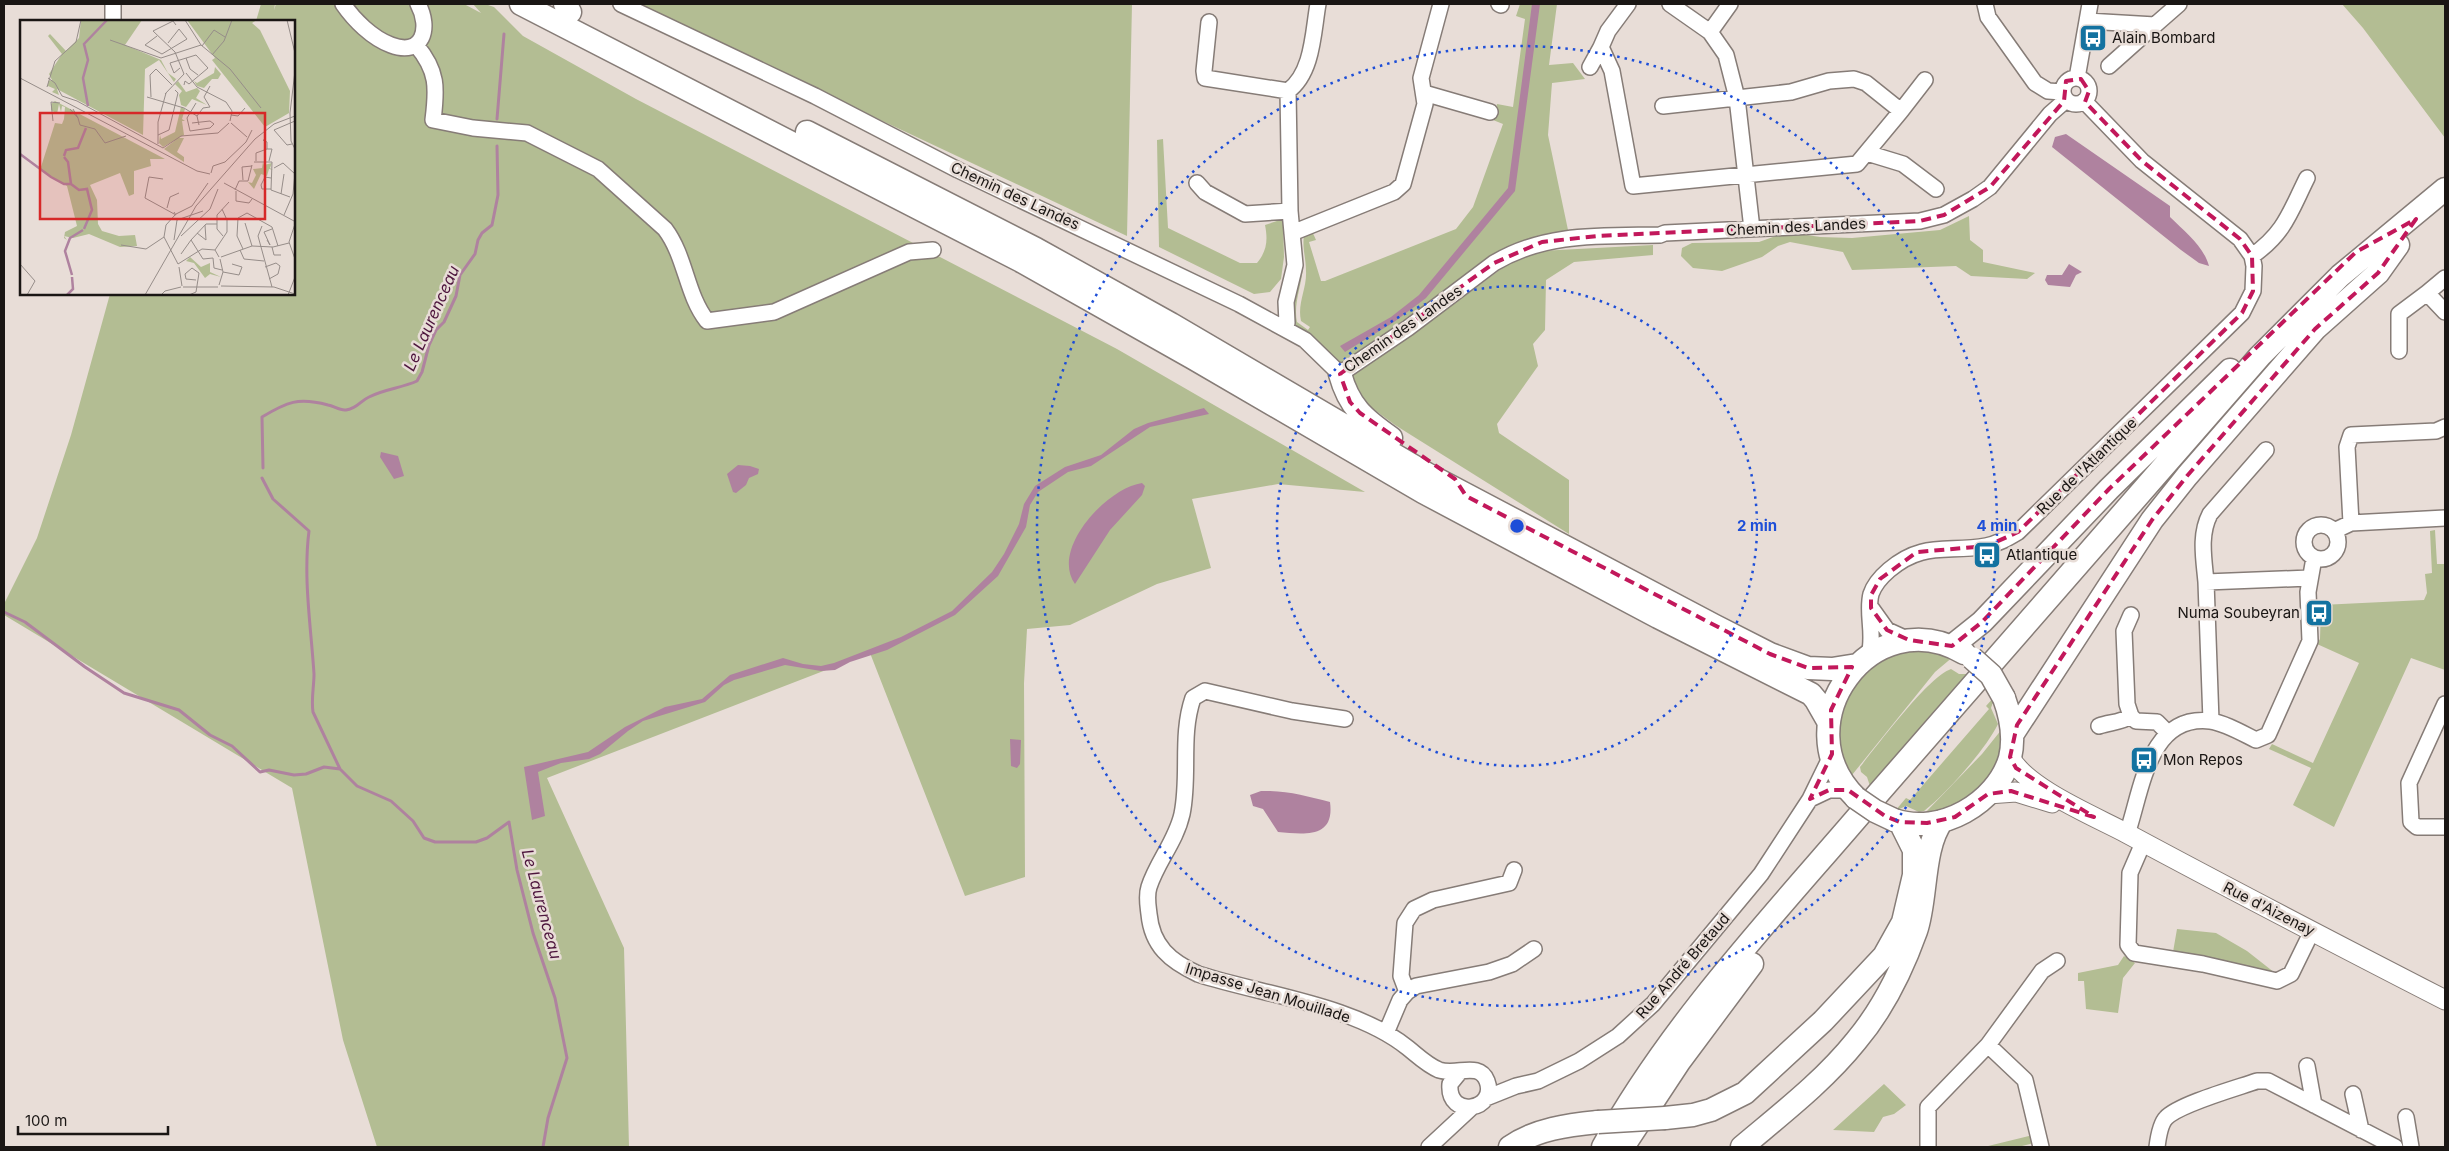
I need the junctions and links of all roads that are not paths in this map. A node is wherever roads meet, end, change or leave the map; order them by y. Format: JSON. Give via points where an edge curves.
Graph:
{"nodes":[{"id":1,"x":113,"y":4,"type":"edge"},
{"id":2,"x":343,"y":4,"type":"edge"},
{"id":3,"x":418,"y":4,"type":"edge"},
{"id":4,"x":521,"y":4,"type":"edge"},
{"id":5,"x":621,"y":4,"type":"edge"},
{"id":6,"x":1318,"y":4,"type":"edge"},
{"id":7,"x":1441,"y":4,"type":"edge"},
{"id":8,"x":1628,"y":4,"type":"edge"},
{"id":9,"x":1670,"y":4,"type":"edge"},
{"id":10,"x":1730,"y":4,"type":"edge"},
{"id":11,"x":1985,"y":4,"type":"edge"},
{"id":12,"x":2090,"y":4,"type":"edge"},
{"id":13,"x":2179,"y":4,"type":"edge"},
{"id":14,"x":563,"y":6,"type":"edge"},
{"id":15,"x":113,"y":20,"type":"edge"},
{"id":16,"x":2087,"y":21,"type":"junction"},
{"id":17,"x":1209,"y":22,"type":"dead end"},
{"id":18,"x":2155,"y":25,"type":"junction"},
{"id":19,"x":1710,"y":32,"type":"junction"},
{"id":20,"x":416,"y":45,"type":"junction"},
{"id":21,"x":1601,"y":47,"type":"junction"},
{"id":22,"x":2109,"y":66,"type":"dead end"},
{"id":23,"x":1590,"y":67,"type":"dead end"},
{"id":24,"x":2077,"y":78,"type":"junction"},
{"id":25,"x":1925,"y":80,"type":"dead end"},
{"id":26,"x":1288,"y":91,"type":"junction"},
{"id":27,"x":1424,"y":93,"type":"junction"},
{"id":28,"x":2064,"y":96,"type":"junction"},
{"id":29,"x":1737,"y":98,"type":"junction"},
{"id":30,"x":2084,"y":101,"type":"junction"},
{"id":31,"x":1663,"y":106,"type":"dead end"},
{"id":32,"x":1901,"y":111,"type":"junction"},
{"id":33,"x":1490,"y":112,"type":"dead end"},
{"id":34,"x":1867,"y":153,"type":"junction"},
{"id":35,"x":1744,"y":176,"type":"junction"},
{"id":36,"x":2307,"y":178,"type":"dead end"},
{"id":37,"x":1197,"y":183,"type":"dead end"},
{"id":38,"x":1936,"y":189,"type":"dead end"},
{"id":39,"x":2445,"y":189,"type":"edge"},
{"id":40,"x":2445,"y":208,"type":"edge"},
{"id":41,"x":1290,"y":211,"type":"junction"},
{"id":42,"x":1752,"y":229,"type":"junction"},
{"id":43,"x":1292,"y":233,"type":"junction"},
{"id":44,"x":2394,"y":239,"type":"junction"},
{"id":45,"x":933,"y":250,"type":"dead end"},
{"id":46,"x":2252,"y":256,"type":"junction"},
{"id":47,"x":2445,"y":278,"type":"edge"},
{"id":48,"x":2427,"y":293,"type":"junction"},
{"id":49,"x":1286,"y":302,"type":"junction"},
{"id":50,"x":2445,"y":312,"type":"edge"},
{"id":51,"x":1268,"y":320,"type":"junction"},
{"id":52,"x":1284,"y":328,"type":"junction"},
{"id":53,"x":2400,"y":351,"type":"dead end"},
{"id":54,"x":1340,"y":374,"type":"junction"},
{"id":55,"x":2445,"y":427,"type":"edge"},
{"id":56,"x":2266,"y":450,"type":"dead end"},
{"id":57,"x":1466,"y":496,"type":"junction"},
{"id":58,"x":2445,"y":518,"type":"edge"},
{"id":59,"x":2351,"y":523,"type":"junction"},
{"id":60,"x":2334,"y":531,"type":"junction"},
{"id":61,"x":2314,"y":558,"type":"junction"},
{"id":62,"x":2309,"y":578,"type":"junction"},
{"id":63,"x":2206,"y":582,"type":"junction"},
{"id":64,"x":1871,"y":608,"type":"junction"},
{"id":65,"x":2131,"y":615,"type":"dead end"},
{"id":66,"x":1909,"y":640,"type":"junction"},
{"id":67,"x":1952,"y":646,"type":"junction"},
{"id":68,"x":1863,"y":660,"type":"junction"},
{"id":69,"x":2445,"y":704,"type":"edge"},
{"id":70,"x":2131,"y":716,"type":"junction"},
{"id":71,"x":1345,"y":719,"type":"dead end"},
{"id":72,"x":1828,"y":721,"type":"junction"},
{"id":73,"x":2211,"y":721,"type":"junction"},
{"id":74,"x":2099,"y":726,"type":"dead end"},
{"id":75,"x":2167,"y":732,"type":"junction"},
{"id":76,"x":2012,"y":735,"type":"junction"},
{"id":77,"x":1832,"y":754,"type":"junction"},
{"id":78,"x":2010,"y":757,"type":"junction"},
{"id":79,"x":1852,"y":794,"type":"junction"},
{"id":80,"x":1988,"y":794,"type":"junction"},
{"id":81,"x":1810,"y":799,"type":"junction"},
{"id":82,"x":2094,"y":817,"type":"junction"},
{"id":83,"x":1897,"y":821,"type":"junction"},
{"id":84,"x":1942,"y":821,"type":"junction"},
{"id":85,"x":2445,"y":828,"type":"edge"},
{"id":86,"x":2135,"y":839,"type":"junction"},
{"id":87,"x":1514,"y":870,"type":"dead end"},
{"id":88,"x":2312,"y":931,"type":"junction"},
{"id":89,"x":1534,"y":949,"type":"dead end"},
{"id":90,"x":2057,"y":961,"type":"dead end"},
{"id":91,"x":1407,"y":992,"type":"junction"},
{"id":92,"x":2445,"y":1000,"type":"edge"},
{"id":93,"x":1386,"y":1033,"type":"junction"},
{"id":94,"x":1988,"y":1045,"type":"junction"},
{"id":95,"x":1429,"y":1065,"type":"junction"},
{"id":96,"x":2306,"y":1066,"type":"dead end"},
{"id":97,"x":1458,"y":1072,"type":"junction"},
{"id":98,"x":1486,"y":1079,"type":"junction"},
{"id":99,"x":1516,"y":1086,"type":"junction"},
{"id":100,"x":2353,"y":1094,"type":"dead end"},
{"id":101,"x":1452,"y":1097,"type":"junction"},
{"id":102,"x":1486,"y":1098,"type":"junction"},
{"id":103,"x":2314,"y":1105,"type":"junction"},
{"id":104,"x":1471,"y":1108,"type":"junction"},
{"id":105,"x":2406,"y":1116,"type":"dead end"},
{"id":106,"x":1451,"y":1127,"type":"junction"},
{"id":107,"x":2361,"y":1130,"type":"junction"},
{"id":108,"x":2391,"y":1146,"type":"edge"},
{"id":109,"x":1429,"y":1147,"type":"edge"},
{"id":110,"x":1510,"y":1147,"type":"edge"},
{"id":111,"x":1604,"y":1147,"type":"edge"},
{"id":112,"x":1623,"y":1147,"type":"edge"},
{"id":113,"x":1742,"y":1147,"type":"edge"},
{"id":114,"x":1928,"y":1147,"type":"edge"},
{"id":115,"x":2041,"y":1147,"type":"edge"},
{"id":116,"x":2157,"y":1147,"type":"edge"},
{"id":117,"x":2411,"y":1147,"type":"edge"}],
"edges":[{"from":1,"to":15,"type":"street"},
{"from":2,"to":20,"type":"street","via":[[360,24],[381,40],[400,47]]},
{"from":3,"to":20,"type":"street","via":[[425,26]]},
{"from":4,"to":72,"type":"highway","via":[[1021,261],[1423,492],[1811,694]]},
{"from":5,"to":51,"type":"street","name":"Chemin des Landes"},
{"from":6,"to":26,"type":"street","via":[[1307,65]]},
{"from":7,"to":27,"type":"street","via":[[1421,78]]},
{"from":8,"to":21,"type":"street","via":[[1608,31]]},
{"from":9,"to":19,"type":"street"},
{"from":10,"to":19,"type":"street"},
{"from":11,"to":28,"type":"street","via":[[1988,17],[2035,83]]},
{"from":12,"to":16,"type":"street"},
{"from":13,"to":18,"type":"street"},
{"from":14,"to":57,"type":"highway","via":[[1044,254]]},
{"from":16,"to":18,"type":"street"},
{"from":16,"to":24,"type":"street"},
{"from":17,"to":26,"type":"street","via":[[1206,78]]},
{"from":18,"to":22,"type":"street"},
{"from":19,"to":29,"type":"street","via":[[1726,55]]},
{"from":20,"to":45,"type":"street","via":[[433,69],[436,98],[433,120],[472,128],[527,133],[598,169],[673,239],[697,308],[707,321],[774,312],[909,252]]},
{"from":21,"to":23,"type":"street"},
{"from":21,"to":35,"type":"street","via":[[1612,71],[1633,186]]},
{"from":24,"to":28,"type":"street","via":[[2066,81]]},
{"from":24,"to":30,"type":"street","via":[[2088,87]]},
{"from":25,"to":32,"type":"street"},
{"from":26,"to":41,"type":"street"},
{"from":27,"to":33,"type":"street"},
{"from":27,"to":43,"type":"street","via":[[1425,104],[1403,184],[1394,192]]},
{"from":28,"to":30,"type":"street","via":[[2072,104]]},
{"from":28,"to":42,"type":"street","name":"Chemin des Landes","via":[[1990,187],[1944,215],[1920,221]]},
{"from":29,"to":31,"type":"street"},
{"from":29,"to":32,"type":"street","via":[[1792,92],[1829,81],[1854,79],[1866,83]]},
{"from":29,"to":35,"type":"street"},
{"from":30,"to":46,"type":"street","via":[[2142,161],[2240,239]]},
{"from":32,"to":34,"type":"street"},
{"from":34,"to":35,"type":"street","via":[[1857,164]]},
{"from":34,"to":38,"type":"street","via":[[1903,164]]},
{"from":35,"to":42,"type":"street"},
{"from":36,"to":46,"type":"street","via":[[2281,231],[2271,243]]},
{"from":37,"to":41,"type":"street","via":[[1205,192],[1245,214]]},
{"from":39,"to":44,"type":"highway"},
{"from":40,"to":44,"type":"highway"},
{"from":41,"to":43,"type":"street"},
{"from":42,"to":54,"type":"street","name":"Chemin des Landes","via":[[1564,238],[1524,249],[1494,263]]},
{"from":43,"to":49,"type":"street","via":[[1295,265]]},
{"from":44,"to":67,"type":"highway","via":[[2356,252],[2109,488],[1982,622]]},
{"from":44,"to":76,"type":"highway","via":[[2378,274],[2315,329],[2221,435],[2152,520]]},
{"from":44,"to":111,"type":"highway","via":[[2333,283],[2260,356],[1810,872],[1699,1005],[1632,1100]]},
{"from":44,"to":112,"type":"highway","via":[[2284,352],[1783,927],[1690,1046]]},
{"from":46,"to":64,"type":"street","name":"Rue de l'Atlantique","via":[[2253,292],[2242,314],[2042,510],[2018,532],[1998,542],[1966,548],[1929,549],[1907,557],[1886,572],[1874,587]]},
{"from":47,"to":48,"type":"street"},
{"from":48,"to":50,"type":"street"},
{"from":48,"to":53,"type":"street","via":[[2398,314]]},
{"from":49,"to":51,"type":"street"},
{"from":49,"to":52,"type":"street","via":[[1287,323]]},
{"from":51,"to":52,"type":"street","name":"Chemin des Landes"},
{"from":52,"to":54,"type":"street","name":"Chemin des Landes","via":[[1306,340]]},
{"from":54,"to":57,"type":"highway","via":[[1350,402],[1360,413],[1400,444],[1456,479]]},
{"from":55,"to":59,"type":"street","via":[[2436,431],[2351,435],[2347,447]]},
{"from":56,"to":63,"type":"street","via":[[2210,514],[2205,524]]},
{"from":57,"to":68,"type":"highway","via":[[1778,657],[1819,670]]},
{"from":58,"to":59,"type":"street"},
{"from":59,"to":60,"type":"street"},
{"from":60,"to":61,"type":"street","via":[[2338,537],[2337,550],[2327,558]]},
{"from":60,"to":61,"type":"street","via":[[2322,525],[2310,529],[2304,541],[2305,548]]},
{"from":61,"to":62,"type":"street"},
{"from":62,"to":63,"type":"street"},
{"from":62,"to":73,"type":"street","via":[[2310,641],[2268,735],[2256,740]]},
{"from":63,"to":73,"type":"street"},
{"from":64,"to":66,"type":"street","via":[[1887,630]]},
{"from":64,"to":68,"type":"street","name":"Rue de l'Atlantique","via":[[1872,636]]},
{"from":65,"to":70,"type":"street","via":[[2124,631],[2127,704]]},
{"from":66,"to":67,"type":"highway"},
{"from":66,"to":68,"type":"highway","via":[[1880,648]]},
{"from":67,"to":76,"type":"highway","bridge":true,"via":[[1991,675],[2010,715]]},
{"from":68,"to":72,"type":"highway","via":[[1838,691]]},
{"from":69,"to":85,"type":"street","via":[[2409,783],[2411,822],[2417,827]]},
{"from":70,"to":74,"type":"street","via":[[2122,722]]},
{"from":70,"to":75,"type":"street","via":[[2136,721],[2157,722]]},
{"from":71,"to":93,"type":"street","name":"Impasse Jean Mouillade","via":[[1299,713],[1205,691],[1193,698],[1187,716],[1186,786],[1182,815],[1149,887],[1150,927],[1166,956],[1198,974],[1330,1010]]},
{"from":72,"to":77,"type":"highway"},
{"from":73,"to":75,"type":"street","via":[[2180,725]]},
{"from":75,"to":86,"type":"street","via":[[2142,778],[2134,818]]},
{"from":76,"to":78,"type":"highway"},
{"from":77,"to":79,"type":"highway","via":[[1840,778]]},
{"from":77,"to":81,"type":"street","name":"Rue André Bretaud"},
{"from":78,"to":80,"type":"highway","via":[[2001,778]]},
{"from":78,"to":82,"type":"main road","name":"Rue d'Aizenay","via":[[2016,768],[2030,779]]},
{"from":79,"to":81,"type":"street","via":[[1829,790]]},
{"from":79,"to":83,"type":"highway","bridge":true,"via":[[1875,811]]},
{"from":80,"to":82,"type":"main road","name":"Rue d'Aizenay","via":[[2016,792]]},
{"from":80,"to":84,"type":"highway","via":[[1967,810]]},
{"from":81,"to":99,"type":"street","name":"Rue André Bretaud","via":[[1760,874],[1653,1004],[1601,1048],[1538,1081]]},
{"from":82,"to":86,"type":"main road","name":"Rue d'Aizenay"},
{"from":83,"to":84,"type":"highway"},
{"from":83,"to":110,"type":"highway","bridge":true,"via":[[1914,850],[1914,875],[1903,922],[1884,956],[1860,984],[1745,1093],[1693,1115],[1598,1122],[1545,1130]]},
{"from":84,"to":113,"type":"highway","via":[[1934,835],[1916,929],[1890,992],[1856,1042],[1811,1089]]},
{"from":86,"to":88,"type":"main road","name":"Rue d'Aizenay"},
{"from":86,"to":88,"type":"street","via":[[2130,873],[2128,945],[2134,953],[2277,981],[2290,974]]},
{"from":87,"to":91,"type":"street","via":[[1509,883],[1433,900],[1414,909],[1405,923],[1401,976]]},
{"from":88,"to":92,"type":"main road","name":"Rue d'Aizenay"},
{"from":89,"to":91,"type":"street","via":[[1512,964],[1489,972],[1416,986]]},
{"from":90,"to":94,"type":"street","via":[[2042,971]]},
{"from":91,"to":93,"type":"street","via":[[1400,1000]]},
{"from":93,"to":95,"type":"street","name":"Impasse Jean Mouillade"},
{"from":94,"to":114,"type":"street","via":[[1928,1107]]},
{"from":94,"to":115,"type":"street","via":[[2025,1080]]},
{"from":95,"to":97,"type":"street"},
{"from":95,"to":101,"type":"street"},
{"from":96,"to":103,"type":"street"},
{"from":97,"to":98,"type":"street","via":[[1473,1070]]},
{"from":97,"to":101,"type":"street","via":[[1450,1084]]},
{"from":98,"to":99,"type":"street","name":"Rue André Bretaud"},
{"from":98,"to":102,"type":"street"},
{"from":99,"to":102,"type":"street","name":"Rue André Bretaud"},
{"from":100,"to":107,"type":"street"},
{"from":101,"to":104,"type":"street","via":[[1462,1107]]},
{"from":101,"to":106,"type":"street","via":[[1454,1113]]},
{"from":102,"to":104,"type":"street"},
{"from":103,"to":107,"type":"street"},
{"from":103,"to":116,"type":"street","via":[[2268,1081],[2257,1081],[2183,1108],[2166,1118]]},
{"from":104,"to":106,"type":"street"},
{"from":105,"to":117,"type":"street"},
{"from":106,"to":109,"type":"street"},
{"from":107,"to":108,"type":"street"}]}
